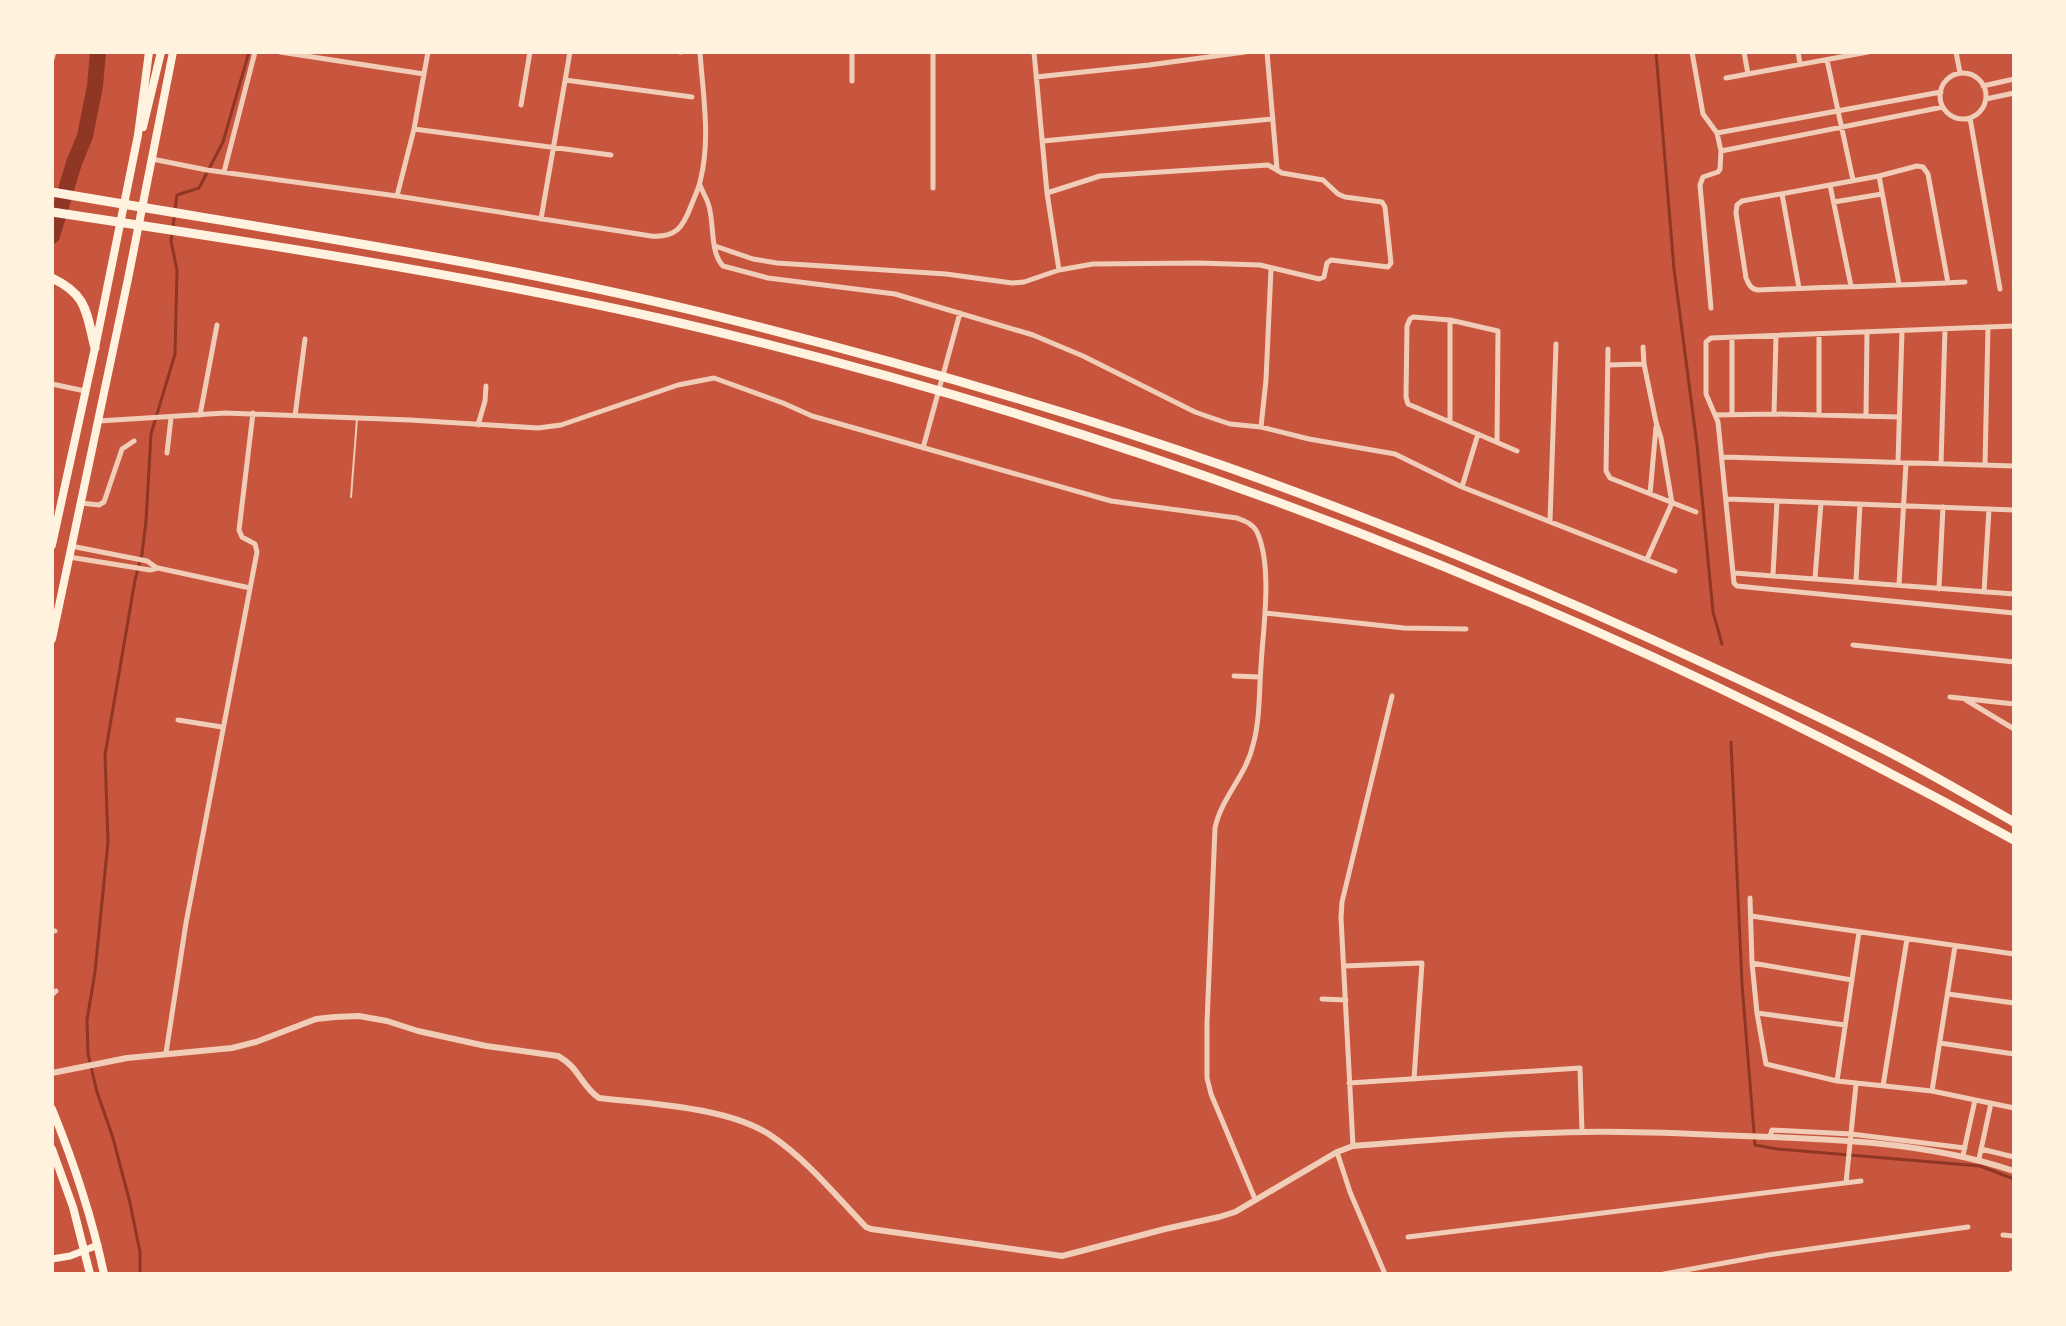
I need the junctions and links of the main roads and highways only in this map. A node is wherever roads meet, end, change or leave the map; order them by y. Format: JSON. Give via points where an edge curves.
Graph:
{"nodes":[{"id":1,"x":149,"y":52,"type":"edge"},
{"id":2,"x":163,"y":52,"type":"edge"},
{"id":3,"x":173,"y":52,"type":"edge"},
{"id":4,"x":163,"y":98,"type":"junction"},
{"id":5,"x":138,"y":135,"type":"junction"},
{"id":6,"x":52,"y":192,"type":"edge"},
{"id":7,"x":52,"y":212,"type":"edge"},
{"id":8,"x":52,"y":278,"type":"edge"},
{"id":9,"x":95,"y":348,"type":"junction"},
{"id":10,"x":52,"y":545,"type":"edge"},
{"id":11,"x":52,"y":639,"type":"edge"},
{"id":12,"x":2014,"y":822,"type":"edge"},
{"id":13,"x":2014,"y":840,"type":"edge"},
{"id":14,"x":52,"y":1109,"type":"edge"},
{"id":15,"x":52,"y":1149,"type":"edge"},
{"id":16,"x":98,"y":1245,"type":"junction"},
{"id":17,"x":85,"y":1251,"type":"junction"},
{"id":18,"x":52,"y":1259,"type":"edge"},
{"id":19,"x":90,"y":1274,"type":"edge"},
{"id":20,"x":104,"y":1274,"type":"edge"}],
"edges":[{"from":1,"to":5,"type":"highway"},
{"from":2,"to":4,"type":"highway"},
{"from":2,"to":5,"type":"highway"},
{"from":3,"to":4,"type":"highway"},
{"from":4,"to":11,"type":"highway"},
{"from":5,"to":9,"type":"highway"},
{"from":6,"to":12,"type":"highway","via":[[552,280],[892,361],[1076,416],[1376,522],[1553,595],[1813,714]]},
{"from":7,"to":13,"type":"highway","via":[[361,259],[670,321],[959,397],[1125,449],[1273,501],[1566,619],[1783,718]]},
{"from":8,"to":9,"type":"highway","via":[[78,294]]},
{"from":9,"to":10,"type":"highway"},
{"from":14,"to":16,"type":"highway"},
{"from":15,"to":17,"type":"highway"},
{"from":16,"to":17,"type":"main road"},
{"from":16,"to":20,"type":"highway"},
{"from":17,"to":18,"type":"main road"},
{"from":17,"to":19,"type":"highway"}]}
